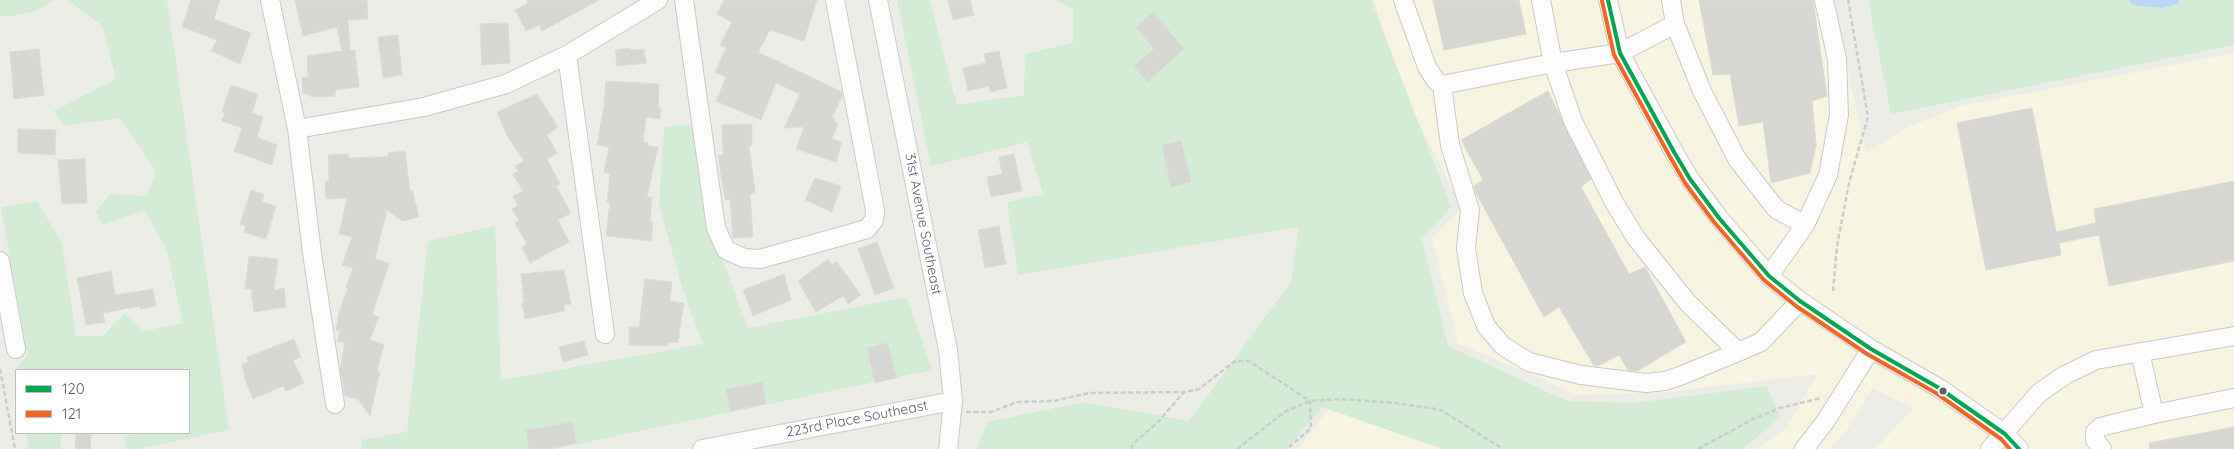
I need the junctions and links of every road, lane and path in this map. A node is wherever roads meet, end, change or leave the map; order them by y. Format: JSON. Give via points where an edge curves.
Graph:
{"nodes":[{"id":1,"x":270,"y":0,"type":"edge"},
{"id":2,"x":658,"y":0,"type":"edge"},
{"id":3,"x":684,"y":0,"type":"edge"},
{"id":4,"x":835,"y":0,"type":"edge"},
{"id":5,"x":878,"y":0,"type":"edge"},
{"id":6,"x":1403,"y":0,"type":"edge"},
{"id":7,"x":1541,"y":0,"type":"edge"},
{"id":8,"x":1608,"y":0,"type":"edge"},
{"id":9,"x":1671,"y":0,"type":"edge"},
{"id":10,"x":1824,"y":0,"type":"edge"},
{"id":11,"x":1675,"y":24,"type":"junction"},
{"id":12,"x":1620,"y":53,"type":"junction"},
{"id":13,"x":567,"y":55,"type":"junction"},
{"id":14,"x":1553,"y":62,"type":"junction"},
{"id":15,"x":1442,"y":85,"type":"junction"},
{"id":16,"x":297,"y":129,"type":"junction"},
{"id":17,"x":1805,"y":225,"type":"junction"},
{"id":18,"x":0,"y":261,"type":"edge"},
{"id":19,"x":1769,"y":276,"type":"junction"},
{"id":20,"x":1800,"y":301,"type":"junction"},
{"id":21,"x":605,"y":334,"type":"dead end"},
{"id":22,"x":2234,"y":336,"type":"edge"},
{"id":23,"x":16,"y":349,"type":"dead end"},
{"id":24,"x":1871,"y":349,"type":"junction"},
{"id":25,"x":1738,"y":352,"type":"junction"},
{"id":26,"x":2140,"y":352,"type":"junction"},
{"id":27,"x":0,"y":368,"type":"edge"},
{"id":28,"x":1184,"y":392,"type":"junction"},
{"id":29,"x":1825,"y":397,"type":"dead end"},
{"id":30,"x":2234,"y":398,"type":"edge"},
{"id":31,"x":1310,"y":401,"type":"junction"},
{"id":32,"x":335,"y":404,"type":"dead end"},
{"id":33,"x":953,"y":407,"type":"junction"},
{"id":34,"x":2154,"y":414,"type":"junction"},
{"id":35,"x":2005,"y":434,"type":"junction"},
{"id":36,"x":15,"y":449,"type":"edge"},
{"id":37,"x":702,"y":449,"type":"edge"},
{"id":38,"x":948,"y":449,"type":"edge"},
{"id":39,"x":1131,"y":449,"type":"edge"},
{"id":40,"x":1238,"y":449,"type":"edge"},
{"id":41,"x":1287,"y":449,"type":"edge"},
{"id":42,"x":1503,"y":449,"type":"edge"},
{"id":43,"x":1698,"y":449,"type":"edge"},
{"id":44,"x":1804,"y":449,"type":"edge"},
{"id":45,"x":1990,"y":449,"type":"edge"},
{"id":46,"x":2019,"y":449,"type":"edge"},
{"id":47,"x":2102,"y":449,"type":"edge"}],
"edges":[{"from":1,"to":16,"type":"street"},
{"from":2,"to":13,"type":"street"},
{"from":3,"to":4,"type":"street","via":[[716,228],[726,250],[744,258],[760,259],[867,229],[874,220],[875,210]]},
{"from":5,"to":33,"type":"street","name":"31st Avenue Southeast","via":[[946,343]]},
{"from":6,"to":15,"type":"street","via":[[1427,67]]},
{"from":7,"to":14,"type":"street"},
{"from":8,"to":12,"type":"street"},
{"from":9,"to":11,"type":"street"},
{"from":10,"to":17,"type":"street","via":[[1837,58],[1839,116],[1828,175]]},
{"from":11,"to":12,"type":"street"},
{"from":11,"to":17,"type":"street","via":[[1702,91],[1736,159],[1776,209]]},
{"from":12,"to":14,"type":"street"},
{"from":12,"to":19,"type":"street","via":[[1690,179]]},
{"from":13,"to":16,"type":"street","via":[[506,84],[424,107]]},
{"from":13,"to":21,"type":"street"},
{"from":14,"to":15,"type":"street"},
{"from":14,"to":25,"type":"street","via":[[1573,121],[1589,155],[1636,238],[1688,302]]},
{"from":15,"to":25,"type":"street","via":[[1450,145],[1470,210],[1466,248],[1473,293],[1486,326],[1503,346],[1529,362],[1581,374],[1646,383],[1680,376]]},
{"from":16,"to":32,"type":"street"},
{"from":17,"to":19,"type":"street"},
{"from":18,"to":23,"type":"street"},
{"from":19,"to":20,"type":"street"},
{"from":20,"to":24,"type":"street"},
{"from":20,"to":25,"type":"street","via":[[1761,342]]},
{"from":22,"to":26,"type":"street"},
{"from":24,"to":35,"type":"street","via":[[1939,388]]},
{"from":24,"to":44,"type":"street"},
{"from":26,"to":34,"type":"street"},
{"from":26,"to":35,"type":"street","via":[[2096,360],[2065,375],[2039,393]]},
{"from":27,"to":36,"type":"path"},
{"from":28,"to":31,"type":"path","via":[[1199,389],[1235,361],[1249,361]]},
{"from":28,"to":33,"type":"path","via":[[1088,392],[1054,401],[1018,402],[992,412]]},
{"from":28,"to":39,"type":"path"},
{"from":29,"to":43,"type":"path","via":[[1780,408],[1753,419]]},
{"from":30,"to":34,"type":"street"},
{"from":31,"to":40,"type":"path","via":[[1286,411]]},
{"from":31,"to":41,"type":"path","via":[[1311,428]]},
{"from":31,"to":42,"type":"path","via":[[1342,399],[1441,410]]},
{"from":33,"to":37,"type":"street","name":"223rd Place Southeast"},
{"from":33,"to":38,"type":"street","name":"31st Avenue Southeast"},
{"from":34,"to":47,"type":"street","via":[[2100,426],[2095,432],[2095,440]]},
{"from":35,"to":45,"type":"street"},
{"from":35,"to":46,"type":"street"}]}
